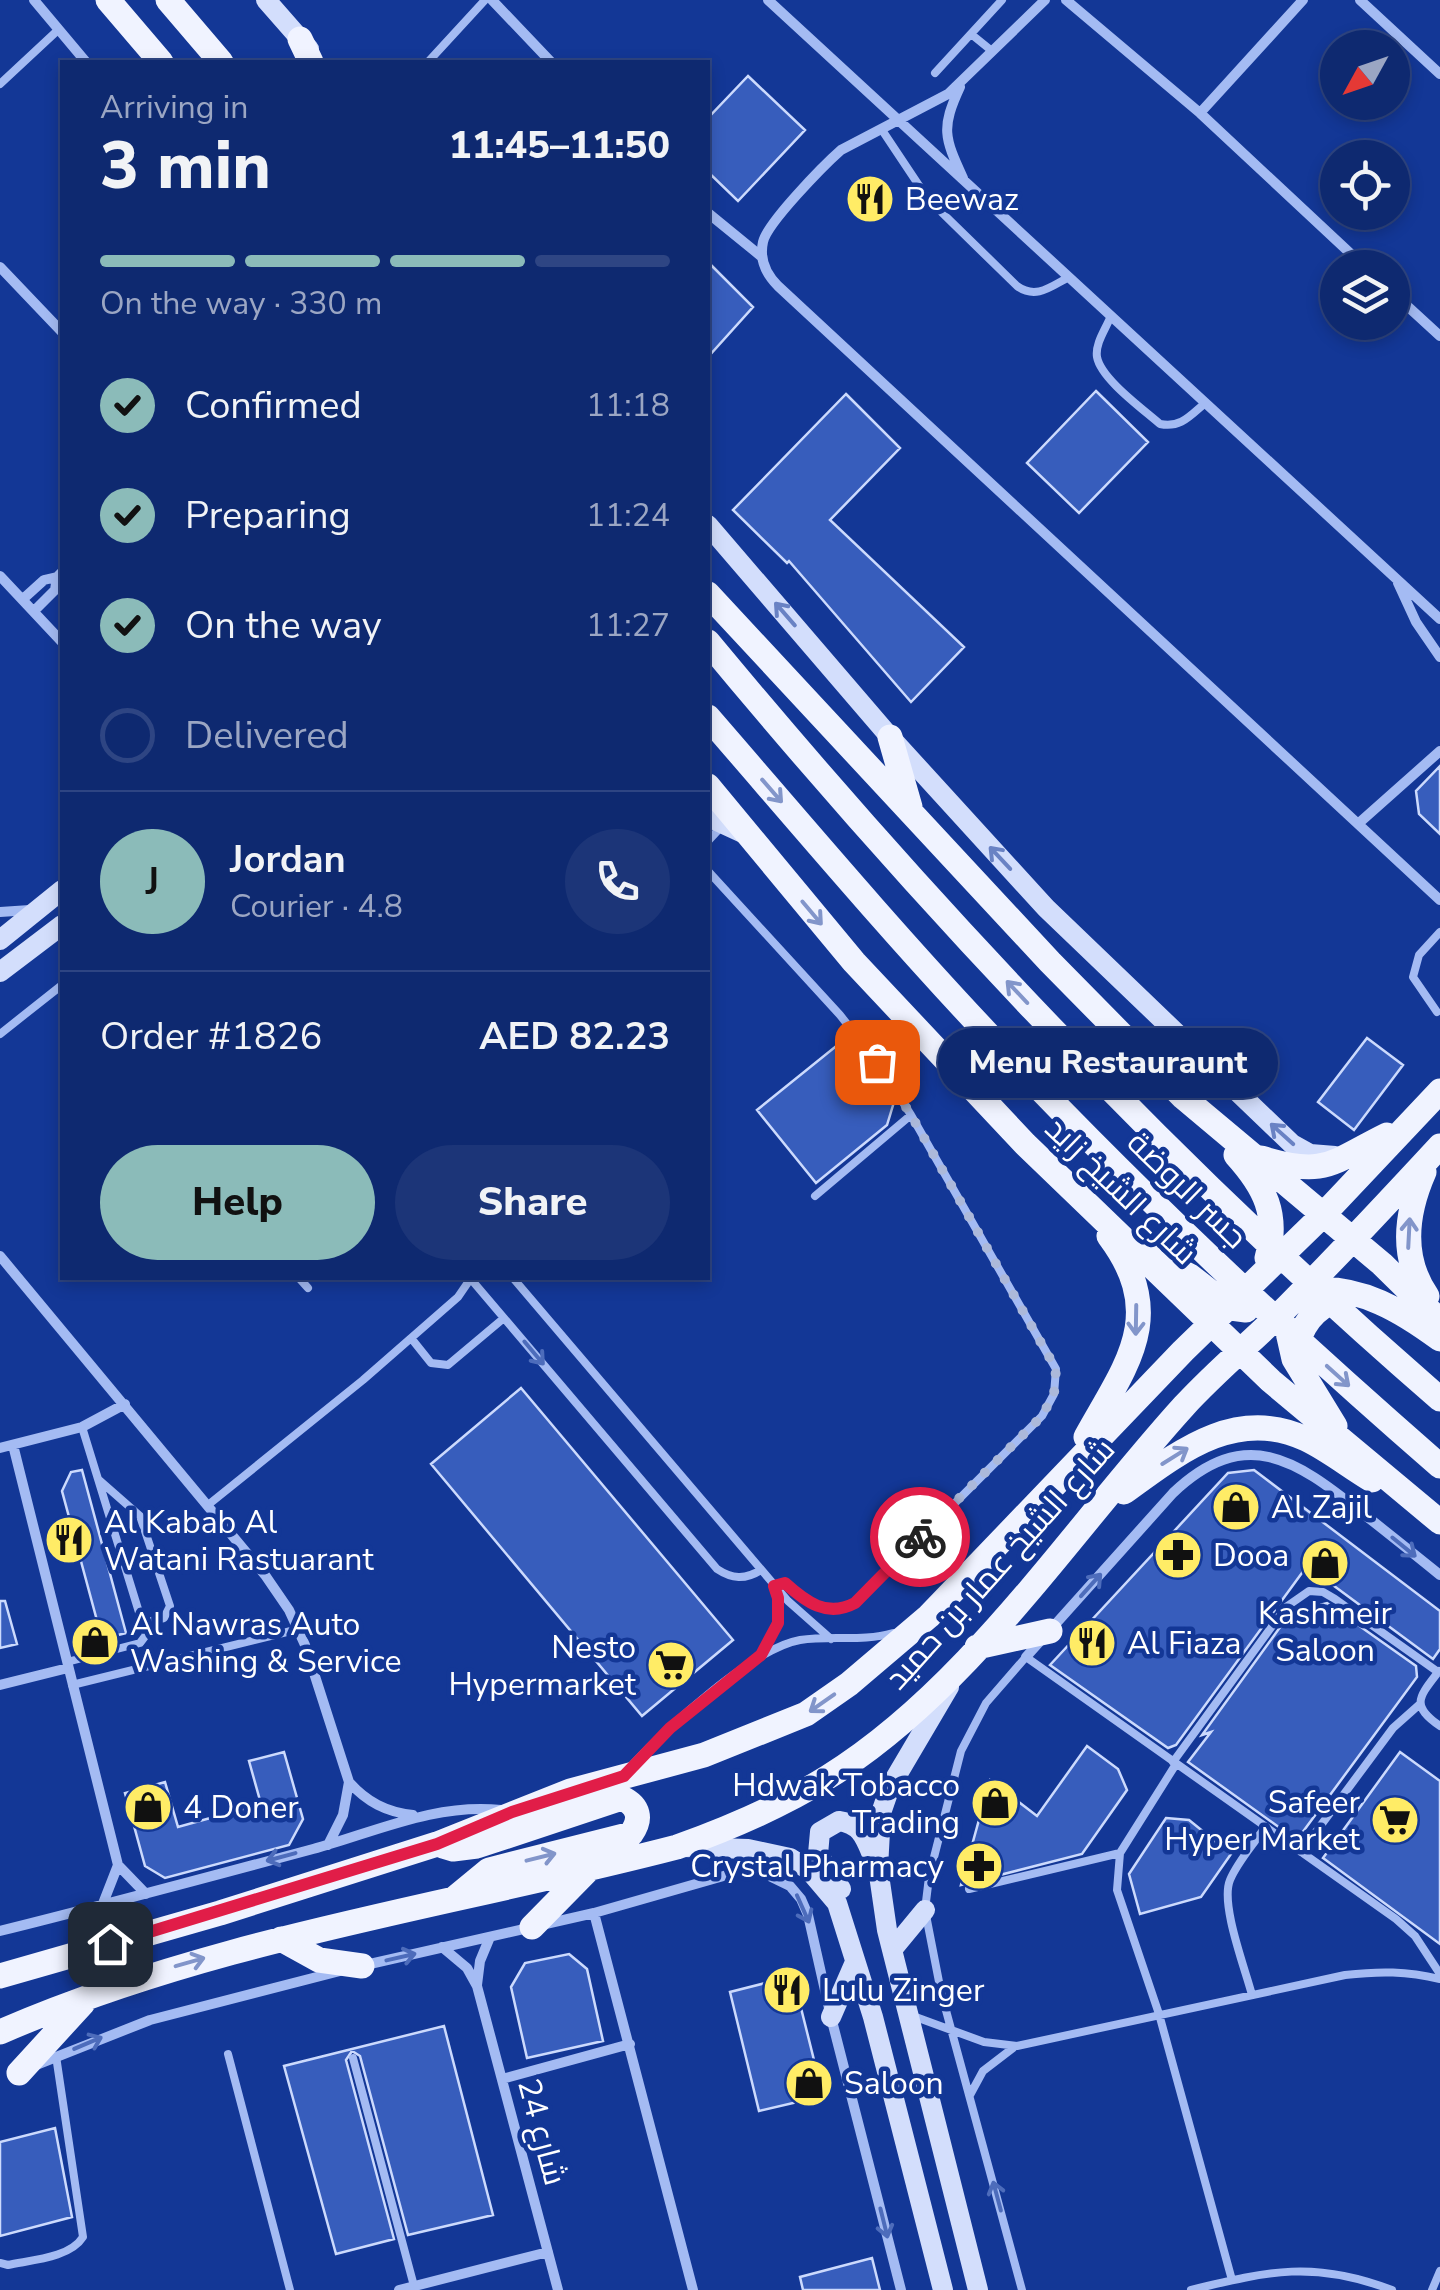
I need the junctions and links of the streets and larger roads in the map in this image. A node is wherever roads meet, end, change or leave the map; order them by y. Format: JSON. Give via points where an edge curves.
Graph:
{"nodes":[{"id":1,"x":34,"y":0,"type":"edge"},
{"id":2,"x":108,"y":0,"type":"edge"},
{"id":3,"x":168,"y":0,"type":"edge"},
{"id":4,"x":266,"y":0,"type":"edge"},
{"id":5,"x":488,"y":0,"type":"edge"},
{"id":6,"x":768,"y":0,"type":"edge"},
{"id":7,"x":1045,"y":0,"type":"edge"},
{"id":8,"x":1066,"y":0,"type":"edge"},
{"id":9,"x":1302,"y":0,"type":"edge"},
{"id":10,"x":1360,"y":0,"type":"edge"},
{"id":11,"x":306,"y":51,"type":"edge"},
{"id":12,"x":84,"y":60,"type":"edge"},
{"id":13,"x":159,"y":60,"type":"edge"},
{"id":14,"x":219,"y":60,"type":"edge"},
{"id":15,"x":549,"y":60,"type":"edge"},
{"id":16,"x":1440,"y":74,"type":"edge"},
{"id":17,"x":962,"y":83,"type":"junction"},
{"id":18,"x":1200,"y":113,"type":"junction"},
{"id":19,"x":900,"y":122,"type":"junction"},
{"id":20,"x":965,"y":184,"type":"junction"},
{"id":21,"x":710,"y":215,"type":"edge"},
{"id":22,"x":1347,"y":250,"type":"edge"},
{"id":23,"x":762,"y":256,"type":"junction"},
{"id":24,"x":0,"y":267,"type":"edge"},
{"id":25,"x":1410,"y":308,"type":"edge"},
{"id":26,"x":60,"y":330,"type":"edge"},
{"id":27,"x":1440,"y":336,"type":"edge"},
{"id":28,"x":710,"y":527,"type":"edge"},
{"id":29,"x":60,"y":575,"type":"edge"},
{"id":30,"x":0,"y":576,"type":"edge"},
{"id":31,"x":1397,"y":582,"type":"junction"},
{"id":32,"x":710,"y":596,"type":"edge"},
{"id":33,"x":23,"y":599,"type":"junction"},
{"id":34,"x":34,"y":611,"type":"junction"},
{"id":35,"x":1440,"y":620,"type":"edge"},
{"id":36,"x":60,"y":640,"type":"edge"},
{"id":37,"x":710,"y":645,"type":"edge"},
{"id":38,"x":1440,"y":657,"type":"edge"},
{"id":39,"x":710,"y":719,"type":"edge"},
{"id":40,"x":890,"y":737,"type":"junction"},
{"id":41,"x":1440,"y":752,"type":"edge"},
{"id":42,"x":710,"y":788,"type":"edge"},
{"id":43,"x":912,"y":812,"type":"junction"},
{"id":44,"x":716,"y":820,"type":"edge"},
{"id":45,"x":1359,"y":823,"type":"junction"},
{"id":46,"x":750,"y":837,"type":"junction"},
{"id":47,"x":60,"y":892,"type":"edge"},
{"id":48,"x":1440,"y":900,"type":"edge"},
{"id":49,"x":45,"y":905,"type":"junction"},
{"id":50,"x":0,"y":912,"type":"edge"},
{"id":51,"x":60,"y":927,"type":"edge"},
{"id":52,"x":0,"y":940,"type":"edge"},
{"id":53,"x":0,"y":972,"type":"edge"},
{"id":54,"x":1440,"y":1091,"type":"edge"},
{"id":55,"x":1183,"y":1097,"type":"junction"},
{"id":56,"x":1405,"y":1127,"type":"junction"},
{"id":57,"x":1370,"y":1143,"type":"junction"},
{"id":58,"x":1438,"y":1149,"type":"edge"},
{"id":59,"x":1252,"y":1156,"type":"junction"},
{"id":60,"x":1084,"y":1203,"type":"junction"},
{"id":61,"x":1323,"y":1215,"type":"junction"},
{"id":62,"x":1298,"y":1240,"type":"junction"},
{"id":63,"x":1352,"y":1240,"type":"junction"},
{"id":64,"x":1138,"y":1252,"type":"junction"},
{"id":65,"x":0,"y":1256,"type":"edge"},
{"id":66,"x":1264,"y":1270,"type":"junction"},
{"id":67,"x":1203,"y":1286,"type":"junction"},
{"id":68,"x":1356,"y":1293,"type":"junction"},
{"id":69,"x":1291,"y":1300,"type":"junction"},
{"id":70,"x":1440,"y":1310,"type":"edge"},
{"id":71,"x":1440,"y":1321,"type":"edge"},
{"id":72,"x":1232,"y":1327,"type":"junction"},
{"id":73,"x":1440,"y":1339,"type":"edge"},
{"id":74,"x":1294,"y":1359,"type":"junction"},
{"id":75,"x":1440,"y":1399,"type":"edge"},
{"id":76,"x":125,"y":1404,"type":"junction"},
{"id":77,"x":13,"y":1444,"type":"junction"},
{"id":78,"x":0,"y":1448,"type":"edge"},
{"id":79,"x":1353,"y":1448,"type":"junction"},
{"id":80,"x":1440,"y":1466,"type":"edge"},
{"id":81,"x":1070,"y":1468,"type":"junction"},
{"id":82,"x":1096,"y":1513,"type":"junction"},
{"id":83,"x":1439,"y":1521,"type":"edge"},
{"id":84,"x":1440,"y":1576,"type":"edge"},
{"id":85,"x":1050,"y":1631,"type":"junction"},
{"id":86,"x":970,"y":1655,"type":"junction"},
{"id":87,"x":1026,"y":1658,"type":"road end"},
{"id":88,"x":67,"y":1665,"type":"junction"},
{"id":89,"x":0,"y":1685,"type":"edge"},
{"id":90,"x":349,"y":1782,"type":"junction"},
{"id":91,"x":512,"y":1812,"type":"junction"},
{"id":92,"x":426,"y":1814,"type":"junction"},
{"id":93,"x":328,"y":1844,"type":"junction"},
{"id":94,"x":437,"y":1844,"type":"junction"},
{"id":95,"x":677,"y":1847,"type":"junction"},
{"id":96,"x":118,"y":1865,"type":"junction"},
{"id":97,"x":878,"y":1868,"type":"junction"},
{"id":98,"x":588,"y":1870,"type":"junction"},
{"id":99,"x":146,"y":1894,"type":"junction"},
{"id":100,"x":456,"y":1898,"type":"junction"},
{"id":101,"x":102,"y":1906,"type":"junction"},
{"id":102,"x":925,"y":1910,"type":"road end"},
{"id":103,"x":594,"y":1912,"type":"junction"},
{"id":104,"x":532,"y":1927,"type":"junction"},
{"id":105,"x":0,"y":1932,"type":"edge"},
{"id":106,"x":490,"y":1937,"type":"junction"},
{"id":107,"x":281,"y":1939,"type":"junction"},
{"id":108,"x":442,"y":1948,"type":"junction"},
{"id":109,"x":892,"y":1950,"type":"junction"},
{"id":110,"x":855,"y":1962,"type":"junction"},
{"id":111,"x":362,"y":1966,"type":"junction"},
{"id":112,"x":0,"y":1976,"type":"edge"},
{"id":113,"x":477,"y":1986,"type":"junction"},
{"id":114,"x":92,"y":1994,"type":"junction"},
{"id":115,"x":830,"y":2016,"type":"junction"},
{"id":116,"x":873,"y":2017,"type":"junction"},
{"id":117,"x":0,"y":2032,"type":"edge"},
{"id":118,"x":630,"y":2044,"type":"junction"},
{"id":119,"x":14,"y":2075,"type":"joint"},
{"id":120,"x":502,"y":2079,"type":"junction"},
{"id":121,"x":548,"y":2252,"type":"junction"},
{"id":122,"x":399,"y":2290,"type":"edge"},
{"id":123,"x":558,"y":2290,"type":"edge"},
{"id":124,"x":693,"y":2290,"type":"edge"},
{"id":125,"x":901,"y":2290,"type":"edge"},
{"id":126,"x":943,"y":2290,"type":"edge"},
{"id":127,"x":978,"y":2290,"type":"edge"}],
"edges":[{"from":1,"to":12,"type":"street"},
{"from":2,"to":13,"type":"main road"},
{"from":3,"to":14,"type":"main road"},
{"from":4,"to":11,"type":"street"},
{"from":5,"to":15,"type":"street"},
{"from":6,"to":19,"type":"street"},
{"from":7,"to":17,"type":"street"},
{"from":8,"to":18,"type":"street"},
{"from":9,"to":18,"type":"street"},
{"from":10,"to":16,"type":"street"},
{"from":17,"to":19,"type":"street"},
{"from":17,"to":20,"type":"street","via":[[945,131]]},
{"from":18,"to":22,"type":"street"},
{"from":19,"to":20,"type":"street"},
{"from":19,"to":23,"type":"street","via":[[827,162],[766,232]]},
{"from":20,"to":31,"type":"street"},
{"from":21,"to":23,"type":"street"},
{"from":23,"to":45,"type":"street","via":[[778,286]]},
{"from":24,"to":26,"type":"street"},
{"from":25,"to":27,"type":"street"},
{"from":40,"to":28,"type":"street","one_way":true},
{"from":29,"to":33,"type":"street"},
{"from":29,"to":34,"type":"street"},
{"from":30,"to":33,"type":"street"},
{"from":31,"to":35,"type":"street"},
{"from":31,"to":38,"type":"street"},
{"from":32,"to":43,"type":"main road"},
{"from":33,"to":34,"type":"street"},
{"from":34,"to":36,"type":"street"},
{"from":75,"to":37,"type":"main road","name":"جسر الروضة","one_way":true,"via":[[1262,1239],[1081,1060]]},
{"from":39,"to":80,"type":"main road","name":"جسر الروضة","one_way":true,"via":[[1047,1097],[1244,1290]]},
{"from":40,"to":43,"type":"main road"},
{"from":57,"to":40,"type":"street","one_way":true,"via":[[1333,1156],[1292,1144],[1046,908]]},
{"from":41,"to":45,"type":"street"},
{"from":42,"to":46,"type":"main road","name":"شارع الشيخ زايد"},
{"from":43,"to":55,"type":"main road"},
{"from":44,"to":46,"type":"street"},
{"from":45,"to":48,"type":"street"},
{"from":46,"to":60,"type":"main road","name":"شارع الشيخ زايد","one_way":true,"via":[[908,1023]]},
{"from":47,"to":49,"type":"street"},
{"from":49,"to":50,"type":"street"},
{"from":49,"to":52,"type":"street"},
{"from":51,"to":53,"type":"street"},
{"from":54,"to":56,"type":"main road","name":"شارع الشيخ عمار بن حميد"},
{"from":55,"to":59,"type":"main road"},
{"from":55,"to":66,"type":"main road","via":[[1258,1184],[1273,1220]]},
{"from":56,"to":57,"type":"main road"},
{"from":56,"to":61,"type":"main road","name":"شارع الشيخ عمار بن حميد"},
{"from":57,"to":59,"type":"main road","via":[[1338,1162],[1310,1168]]},
{"from":58,"to":63,"type":"main road","name":"شارع الشيخ عمار بن حميد"},
{"from":70,"to":58,"type":"main road","one_way":true,"via":[[1420,1286],[1408,1241],[1413,1198]]},
{"from":59,"to":61,"type":"main road"},
{"from":60,"to":64,"type":"main road","name":"شارع الشيخ زايد"},
{"from":60,"to":81,"type":"main road","one_way":true,"via":[[1128,1268],[1138,1316],[1126,1368]]},
{"from":61,"to":62,"type":"main road","name":"شارع الشيخ عمار بن حميد"},
{"from":61,"to":63,"type":"main road"},
{"from":62,"to":66,"type":"main road","name":"شارع الشيخ عمار بن حميد"},
{"from":62,"to":69,"type":"main road","via":[[1288,1275]]},
{"from":63,"to":69,"type":"main road","name":"شارع الشيخ عمار بن حميد"},
{"from":63,"to":71,"type":"main road"},
{"from":64,"to":67,"type":"main road","via":[[1174,1265]]},
{"from":64,"to":72,"type":"main road","name":"شارع الشيخ زايد"},
{"from":65,"to":76,"type":"street"},
{"from":66,"to":67,"type":"main road","via":[[1237,1289]]},
{"from":66,"to":72,"type":"main road","name":"شارع الشيخ عمار بن حميد"},
{"from":67,"to":72,"type":"main road"},
{"from":68,"to":69,"type":"main road","via":[[1333,1289]]},
{"from":68,"to":73,"type":"main road"},
{"from":68,"to":74,"type":"main road","via":[[1309,1318]]},
{"from":69,"to":72,"type":"main road","name":"شارع الشيخ عمار بن حميد"},
{"from":69,"to":72,"type":"main road"},
{"from":69,"to":74,"type":"main road"},
{"from":72,"to":79,"type":"main road","name":"شارع الشيخ زايد","via":[[1295,1404]]},
{"from":72,"to":81,"type":"main road","name":"شارع الشيخ عمار بن حميد"},
{"from":72,"to":82,"type":"main road","name":"شارع الشيخ عمار بن حميد","via":[[1212,1376]]},
{"from":74,"to":79,"type":"main road"},
{"from":76,"to":77,"type":"street","via":[[82,1427]]},
{"from":76,"to":90,"type":"street","via":[[272,1583],[299,1630]]},
{"from":77,"to":78,"type":"street"},
{"from":77,"to":88,"type":"street"},
{"from":79,"to":83,"type":"main road","name":"شارع الشيخ زايد"},
{"from":81,"to":91,"type":"main road","name":"شارع الشيخ عمار بن حميد","one_way":true,"via":[[929,1616],[806,1714],[720,1750]]},
{"from":82,"to":83,"type":"main road","one_way":true,"via":[[1204,1438],[1248,1427],[1309,1441]]},
{"from":82,"to":86,"type":"main road","name":"شارع الشيخ عمار بن حميد"},
{"from":85,"to":84,"type":"street","one_way":true,"via":[[1194,1474],[1248,1455],[1304,1468]]},
{"from":85,"to":86,"type":"main road"},
{"from":85,"to":87,"type":"street"},
{"from":86,"to":95,"type":"main road","name":"شارع الشيخ عمار بن حميد","via":[[868,1750],[830,1776],[750,1820]]},
{"from":86,"to":97,"type":"street","via":[[890,1788],[881,1814]]},
{"from":88,"to":89,"type":"street"},
{"from":88,"to":96,"type":"street"},
{"from":90,"to":92,"type":"street","via":[[384,1809]]},
{"from":90,"to":93,"type":"street","via":[[344,1815]]},
{"from":91,"to":92,"type":"street"},
{"from":91,"to":94,"type":"main road","name":"شارع الشيخ عمار بن حميد"},
{"from":92,"to":93,"type":"street"},
{"from":93,"to":99,"type":"street","one_way":true},
{"from":100,"to":94,"type":"main road","one_way":true,"via":[[489,1870],[631,1834],[638,1813],[622,1798],[477,1846]]},
{"from":94,"to":112,"type":"main road","name":"شارع الشيخ عمار بن حميد"},
{"from":95,"to":98,"type":"main road","name":"شارع الشيخ عمار بن حميد"},
{"from":95,"to":110,"type":"street","via":[[770,1851],[809,1870],[837,1903]]},
{"from":96,"to":99,"type":"street"},
{"from":96,"to":101,"type":"street"},
{"from":97,"to":109,"type":"street"},
{"from":97,"to":116,"type":"street","via":[[850,1822],[828,1824],[820,1832],[818,1854],[847,1898],[863,1943]]},
{"from":98,"to":100,"type":"main road","name":"شارع الشيخ عمار بن حميد"},
{"from":98,"to":104,"type":"main road"},
{"from":99,"to":101,"type":"street"},
{"from":100,"to":107,"type":"main road","name":"شارع الشيخ عمار بن حميد"},
{"from":101,"to":105,"type":"street"},
{"from":102,"to":109,"type":"street"},
{"from":103,"to":104,"type":"street"},
{"from":103,"to":115,"type":"street","one_way":true,"via":[[741,1871],[775,1876],[808,1915]]},
{"from":103,"to":118,"type":"street"},
{"from":104,"to":106,"type":"street"},
{"from":106,"to":108,"type":"street"},
{"from":106,"to":113,"type":"street","name":"شارع 24"},
{"from":107,"to":111,"type":"main road","via":[[319,1960]]},
{"from":114,"to":107,"type":"main road","name":"شارع الشيخ عمار بن حميد","one_way":true},
{"from":111,"to":108,"type":"street","one_way":true},
{"from":108,"to":113,"type":"street","name":"شارع 24"},
{"from":109,"to":127,"type":"street"},
{"from":110,"to":115,"type":"street"},
{"from":110,"to":116,"type":"street"},
{"from":119,"to":111,"type":"street","one_way":true,"via":[[182,2010]]},
{"from":113,"to":120,"type":"street","name":"شارع 24"},
{"from":114,"to":117,"type":"main road","name":"شارع الشيخ عمار بن حميد"},
{"from":114,"to":119,"type":"main road"},
{"from":115,"to":125,"type":"street","one_way":true},
{"from":116,"to":126,"type":"street"},
{"from":118,"to":120,"type":"street"},
{"from":118,"to":124,"type":"street"},
{"from":120,"to":121,"type":"street","name":"شارع 24"},
{"from":121,"to":122,"type":"street"},
{"from":121,"to":123,"type":"street","name":"شارع 24"}]}
